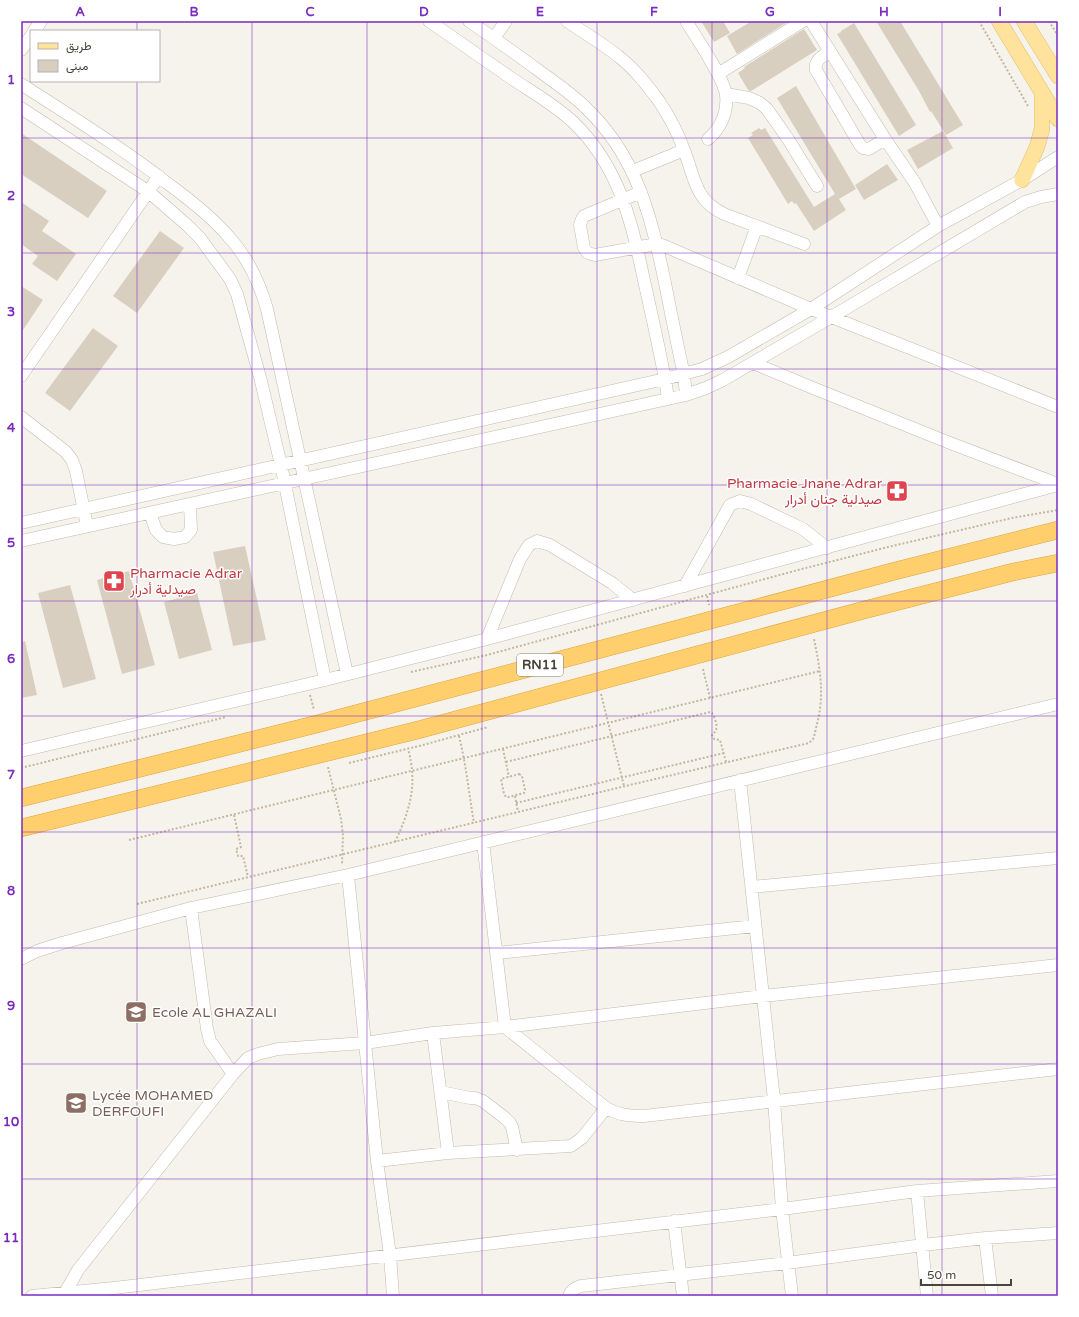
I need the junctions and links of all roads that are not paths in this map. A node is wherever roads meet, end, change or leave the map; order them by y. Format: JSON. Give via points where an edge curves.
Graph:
{"nodes":[{"id":1,"x":41,"y":21,"type":"edge"},
{"id":2,"x":429,"y":21,"type":"edge"},
{"id":3,"x":469,"y":21,"type":"edge"},
{"id":4,"x":506,"y":21,"type":"edge"},
{"id":5,"x":567,"y":21,"type":"edge"},
{"id":6,"x":686,"y":21,"type":"edge"},
{"id":7,"x":803,"y":21,"type":"edge"},
{"id":8,"x":811,"y":21,"type":"edge"},
{"id":9,"x":999,"y":21,"type":"edge"},
{"id":10,"x":1024,"y":21,"type":"edge"},
{"id":11,"x":35,"y":30,"type":"edge"},
{"id":12,"x":30,"y":37,"type":"edge"},
{"id":13,"x":494,"y":38,"type":"junction"},
{"id":14,"x":21,"y":50,"type":"edge"},
{"id":15,"x":830,"y":51,"type":"junction"},
{"id":16,"x":718,"y":74,"type":"junction"},
{"id":17,"x":1058,"y":76,"type":"edge"},
{"id":18,"x":21,"y":84,"type":"edge"},
{"id":19,"x":1042,"y":92,"type":"junction"},
{"id":20,"x":726,"y":94,"type":"junction"},
{"id":21,"x":21,"y":108,"type":"edge"},
{"id":22,"x":1058,"y":119,"type":"edge"},
{"id":23,"x":708,"y":138,"type":"dead end"},
{"id":24,"x":885,"y":139,"type":"junction"},
{"id":25,"x":684,"y":150,"type":"junction"},
{"id":26,"x":1058,"y":157,"type":"edge"},
{"id":27,"x":633,"y":172,"type":"junction"},
{"id":28,"x":159,"y":176,"type":"junction"},
{"id":29,"x":1022,"y":180,"type":"junction"},
{"id":30,"x":818,"y":186,"type":"dead end"},
{"id":31,"x":149,"y":192,"type":"junction"},
{"id":32,"x":642,"y":192,"type":"junction"},
{"id":33,"x":1058,"y":194,"type":"edge"},
{"id":34,"x":624,"y":200,"type":"junction"},
{"id":35,"x":757,"y":226,"type":"junction"},
{"id":36,"x":938,"y":226,"type":"junction"},
{"id":37,"x":657,"y":244,"type":"junction"},
{"id":38,"x":804,"y":244,"type":"dead end"},
{"id":39,"x":637,"y":248,"type":"junction"},
{"id":40,"x":738,"y":278,"type":"junction"},
{"id":41,"x":811,"y":309,"type":"junction"},
{"id":42,"x":833,"y":316,"type":"junction"},
{"id":43,"x":753,"y":363,"type":"junction"},
{"id":44,"x":684,"y":375,"type":"junction"},
{"id":45,"x":21,"y":376,"type":"edge"},
{"id":46,"x":666,"y":380,"type":"junction"},
{"id":47,"x":686,"y":395,"type":"junction"},
{"id":48,"x":668,"y":399,"type":"junction"},
{"id":49,"x":1058,"y":407,"type":"edge"},
{"id":50,"x":21,"y":418,"type":"edge"},
{"id":51,"x":300,"y":461,"type":"junction"},
{"id":52,"x":281,"y":465,"type":"junction"},
{"id":53,"x":304,"y":478,"type":"junction"},
{"id":54,"x":284,"y":483,"type":"junction"},
{"id":55,"x":1058,"y":484,"type":"edge"},
{"id":56,"x":190,"y":504,"type":"junction"},
{"id":57,"x":84,"y":509,"type":"junction"},
{"id":58,"x":150,"y":512,"type":"junction"},
{"id":59,"x":21,"y":523,"type":"edge"},
{"id":60,"x":87,"y":526,"type":"junction"},
{"id":61,"x":1058,"y":530,"type":"edge"},
{"id":62,"x":21,"y":541,"type":"edge"},
{"id":63,"x":827,"y":548,"type":"junction"},
{"id":64,"x":1058,"y":562,"type":"edge"},
{"id":65,"x":685,"y":586,"type":"junction"},
{"id":66,"x":633,"y":600,"type":"junction"},
{"id":67,"x":487,"y":639,"type":"junction"},
{"id":68,"x":347,"y":674,"type":"junction"},
{"id":69,"x":325,"y":680,"type":"junction"},
{"id":70,"x":1058,"y":704,"type":"edge"},
{"id":71,"x":21,"y":751,"type":"edge"},
{"id":72,"x":740,"y":780,"type":"junction"},
{"id":73,"x":21,"y":798,"type":"edge"},
{"id":74,"x":21,"y":828,"type":"edge"},
{"id":75,"x":483,"y":842,"type":"junction"},
{"id":76,"x":1058,"y":858,"type":"edge"},
{"id":77,"x":345,"y":875,"type":"junction"},
{"id":78,"x":752,"y":887,"type":"junction"},
{"id":79,"x":191,"y":908,"type":"junction"},
{"id":80,"x":755,"y":926,"type":"junction"},
{"id":81,"x":497,"y":953,"type":"junction"},
{"id":82,"x":21,"y":960,"type":"edge"},
{"id":83,"x":1058,"y":965,"type":"edge"},
{"id":84,"x":763,"y":996,"type":"junction"},
{"id":85,"x":505,"y":1027,"type":"junction"},
{"id":86,"x":433,"y":1033,"type":"junction"},
{"id":87,"x":365,"y":1043,"type":"junction"},
{"id":88,"x":1058,"y":1069,"type":"edge"},
{"id":89,"x":233,"y":1074,"type":"junction"},
{"id":90,"x":441,"y":1092,"type":"junction"},
{"id":91,"x":774,"y":1100,"type":"junction"},
{"id":92,"x":606,"y":1108,"type":"junction"},
{"id":93,"x":517,"y":1150,"type":"junction"},
{"id":94,"x":448,"y":1153,"type":"junction"},
{"id":95,"x":377,"y":1161,"type":"junction"},
{"id":96,"x":1058,"y":1180,"type":"edge"},
{"id":97,"x":917,"y":1191,"type":"junction"},
{"id":98,"x":782,"y":1209,"type":"junction"},
{"id":99,"x":674,"y":1221,"type":"junction"},
{"id":100,"x":1058,"y":1233,"type":"edge"},
{"id":101,"x":985,"y":1238,"type":"junction"},
{"id":102,"x":922,"y":1245,"type":"junction"},
{"id":103,"x":390,"y":1255,"type":"junction"},
{"id":104,"x":787,"y":1263,"type":"junction"},
{"id":105,"x":680,"y":1276,"type":"junction"},
{"id":106,"x":65,"y":1295,"type":"edge"},
{"id":107,"x":32,"y":1296,"type":"edge"},
{"id":108,"x":393,"y":1296,"type":"edge"},
{"id":109,"x":569,"y":1296,"type":"edge"},
{"id":110,"x":683,"y":1296,"type":"edge"},
{"id":111,"x":792,"y":1296,"type":"edge"},
{"id":112,"x":927,"y":1296,"type":"edge"},
{"id":113,"x":992,"y":1296,"type":"edge"}],
"edges":[{"from":1,"to":11,"type":"street"},
{"from":2,"to":34,"type":"street","via":[[572,121],[600,153],[614,176]]},
{"from":3,"to":13,"type":"street"},
{"from":4,"to":13,"type":"street"},
{"from":5,"to":25,"type":"street","via":[[618,56],[636,73],[660,102]]},
{"from":6,"to":16,"type":"street"},
{"from":7,"to":16,"type":"street"},
{"from":8,"to":15,"type":"street"},
{"from":9,"to":19,"type":"main road"},
{"from":10,"to":17,"type":"main road"},
{"from":12,"to":14,"type":"street"},
{"from":13,"to":27,"type":"street","via":[[586,108],[612,137]]},
{"from":15,"to":24,"type":"street"},
{"from":15,"to":24,"type":"street","via":[[818,60],[816,70],[860,145],[869,149]]},
{"from":16,"to":20,"type":"street"},
{"from":18,"to":28,"type":"street"},
{"from":19,"to":22,"type":"main road"},
{"from":19,"to":29,"type":"main road","via":[[1042,129]]},
{"from":20,"to":23,"type":"street","via":[[724,116],[720,125]]},
{"from":20,"to":30,"type":"street","via":[[760,102],[788,138]]},
{"from":21,"to":31,"type":"street"},
{"from":24,"to":36,"type":"street","via":[[915,183]]},
{"from":25,"to":27,"type":"street"},
{"from":25,"to":35,"type":"street","via":[[697,189],[707,203],[724,214]]},
{"from":26,"to":29,"type":"street"},
{"from":27,"to":32,"type":"street"},
{"from":28,"to":31,"type":"street"},
{"from":28,"to":51,"type":"street","via":[[185,196],[229,237],[255,275],[267,308]]},
{"from":29,"to":36,"type":"street"},
{"from":31,"to":45,"type":"street"},
{"from":31,"to":52,"type":"street","via":[[200,238],[230,279],[248,334]]},
{"from":32,"to":34,"type":"street"},
{"from":32,"to":37,"type":"street"},
{"from":33,"to":42,"type":"street","via":[[1041,196],[1025,202]]},
{"from":34,"to":39,"type":"street"},
{"from":34,"to":39,"type":"street","via":[[584,216],[580,222],[584,248],[588,253],[595,255]]},
{"from":35,"to":38,"type":"street"},
{"from":35,"to":40,"type":"street"},
{"from":36,"to":41,"type":"street"},
{"from":37,"to":39,"type":"street"},
{"from":37,"to":40,"type":"street"},
{"from":37,"to":44,"type":"street"},
{"from":39,"to":46,"type":"street"},
{"from":40,"to":41,"type":"street"},
{"from":41,"to":42,"type":"street"},
{"from":41,"to":44,"type":"street","via":[[728,357]]},
{"from":42,"to":43,"type":"street"},
{"from":42,"to":49,"type":"street"},
{"from":43,"to":47,"type":"street","via":[[706,388]]},
{"from":43,"to":55,"type":"street"},
{"from":44,"to":46,"type":"street"},
{"from":44,"to":47,"type":"street"},
{"from":46,"to":48,"type":"street"},
{"from":46,"to":51,"type":"street"},
{"from":47,"to":48,"type":"street"},
{"from":48,"to":53,"type":"street"},
{"from":50,"to":57,"type":"street","via":[[66,452],[72,460]]},
{"from":51,"to":52,"type":"street"},
{"from":51,"to":53,"type":"street"},
{"from":52,"to":54,"type":"street"},
{"from":52,"to":57,"type":"street"},
{"from":53,"to":54,"type":"street"},
{"from":53,"to":68,"type":"street"},
{"from":54,"to":56,"type":"street"},
{"from":54,"to":69,"type":"street"},
{"from":55,"to":63,"type":"street"},
{"from":56,"to":58,"type":"street"},
{"from":56,"to":58,"type":"street","via":[[191,530],[185,537],[163,537],[156,530]]},
{"from":57,"to":59,"type":"street"},
{"from":57,"to":60,"type":"street"},
{"from":58,"to":60,"type":"street"},
{"from":60,"to":62,"type":"street"},
{"from":61,"to":73,"type":"highway","number":"RN11","via":[[895,570],[317,724]]},
{"from":63,"to":65,"type":"street"},
{"from":63,"to":65,"type":"street","via":[[803,529],[740,501],[730,505]]},
{"from":64,"to":74,"type":"highway","number":"RN11","via":[[856,612],[425,728]]},
{"from":65,"to":66,"type":"street"},
{"from":66,"to":67,"type":"street"},
{"from":66,"to":67,"type":"street","via":[[612,583],[550,545],[537,541],[529,545],[520,559]]},
{"from":67,"to":68,"type":"street"},
{"from":68,"to":69,"type":"street"},
{"from":69,"to":71,"type":"street"},
{"from":70,"to":72,"type":"street"},
{"from":72,"to":75,"type":"street"},
{"from":72,"to":78,"type":"street"},
{"from":75,"to":77,"type":"street"},
{"from":75,"to":81,"type":"street"},
{"from":76,"to":78,"type":"street"},
{"from":77,"to":79,"type":"street"},
{"from":77,"to":87,"type":"street"},
{"from":78,"to":80,"type":"street"},
{"from":79,"to":82,"type":"street","via":[[62,943],[37,951]]},
{"from":79,"to":89,"type":"street","via":[[210,1041]]},
{"from":80,"to":81,"type":"street"},
{"from":80,"to":84,"type":"street"},
{"from":81,"to":85,"type":"street"},
{"from":83,"to":84,"type":"street"},
{"from":84,"to":85,"type":"street"},
{"from":84,"to":91,"type":"street"},
{"from":85,"to":86,"type":"street"},
{"from":85,"to":92,"type":"street"},
{"from":86,"to":87,"type":"street"},
{"from":86,"to":90,"type":"street"},
{"from":87,"to":89,"type":"street","via":[[278,1049],[248,1058]]},
{"from":87,"to":95,"type":"street"},
{"from":88,"to":91,"type":"street"},
{"from":89,"to":106,"type":"street","via":[[78,1270]]},
{"from":90,"to":93,"type":"street","via":[[484,1101],[510,1123]]},
{"from":90,"to":94,"type":"street"},
{"from":91,"to":92,"type":"street","via":[[644,1116],[615,1113]]},
{"from":91,"to":98,"type":"street"},
{"from":92,"to":93,"type":"street","via":[[582,1138],[571,1146]]},
{"from":93,"to":94,"type":"street"},
{"from":94,"to":95,"type":"street"},
{"from":95,"to":103,"type":"street"},
{"from":96,"to":97,"type":"street"},
{"from":97,"to":98,"type":"street"},
{"from":97,"to":102,"type":"street"},
{"from":98,"to":99,"type":"street"},
{"from":98,"to":104,"type":"street"},
{"from":99,"to":103,"type":"street"},
{"from":99,"to":105,"type":"street"},
{"from":100,"to":101,"type":"street"},
{"from":101,"to":102,"type":"street"},
{"from":101,"to":113,"type":"street"},
{"from":102,"to":104,"type":"street"},
{"from":102,"to":112,"type":"street"},
{"from":103,"to":106,"type":"street"},
{"from":103,"to":108,"type":"street"},
{"from":104,"to":105,"type":"street"},
{"from":104,"to":111,"type":"street"},
{"from":105,"to":109,"type":"street","via":[[581,1286],[571,1291]]},
{"from":105,"to":110,"type":"street"},
{"from":106,"to":107,"type":"street"}]}
